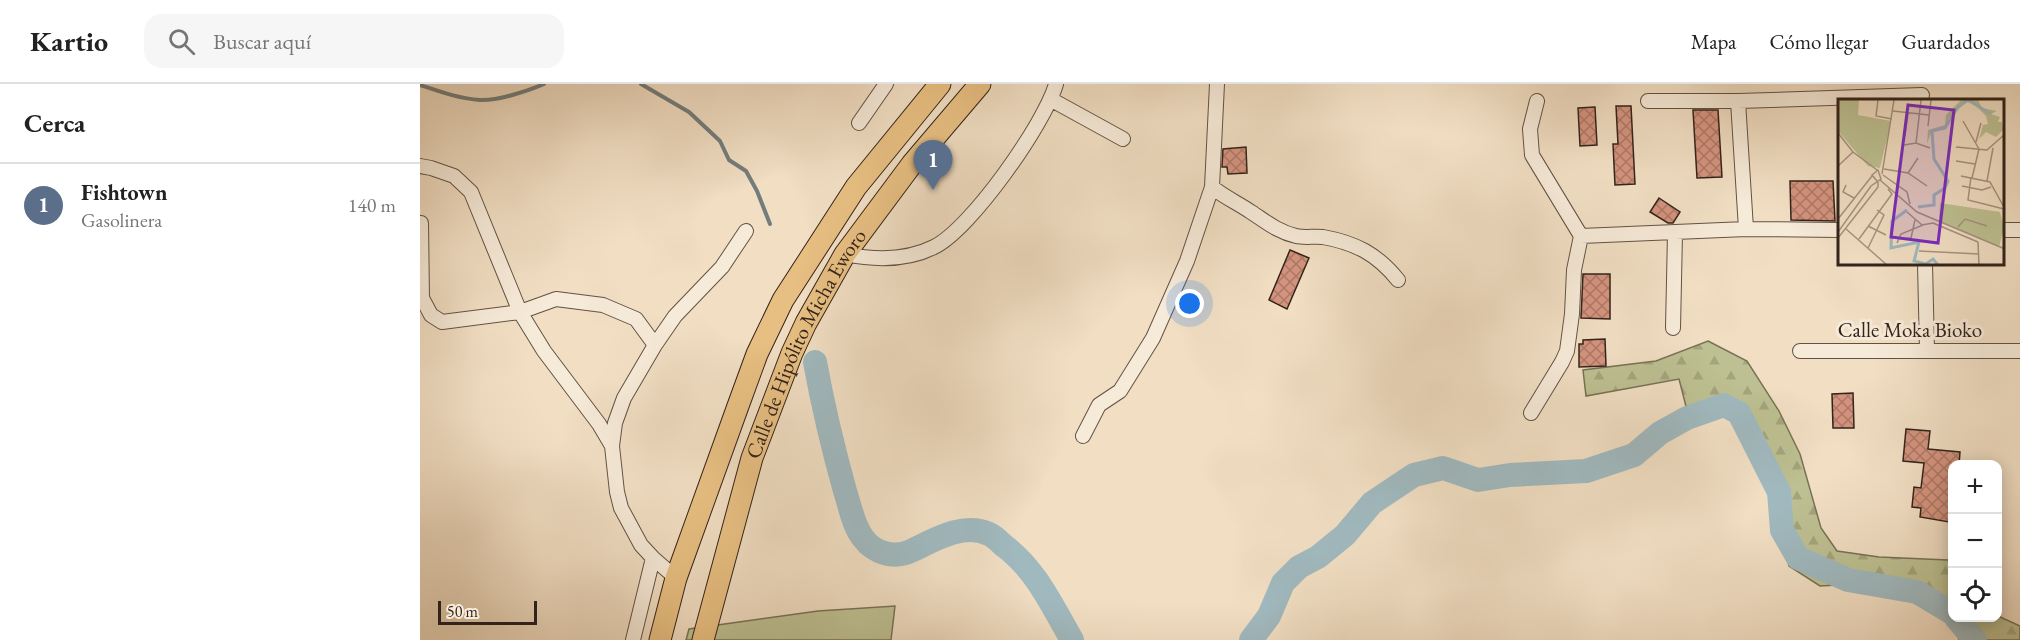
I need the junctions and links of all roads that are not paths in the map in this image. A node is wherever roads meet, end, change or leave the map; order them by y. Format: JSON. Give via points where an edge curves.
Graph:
{"nodes":[{"id":1,"x":886,"y":84,"type":"edge"},
{"id":2,"x":940,"y":84,"type":"edge"},
{"id":3,"x":980,"y":84,"type":"edge"},
{"id":4,"x":1056,"y":84,"type":"edge"},
{"id":5,"x":1217,"y":84,"type":"edge"},
{"id":6,"x":1922,"y":93,"type":"edge"},
{"id":7,"x":1052,"y":100,"type":"junction"},
{"id":8,"x":1537,"y":101,"type":"dead end"},
{"id":9,"x":1738,"y":101,"type":"junction"},
{"id":10,"x":1648,"y":102,"type":"dead end"},
{"id":11,"x":859,"y":123,"type":"dead end"},
{"id":12,"x":1123,"y":139,"type":"dead end"},
{"id":13,"x":420,"y":166,"type":"edge"},
{"id":14,"x":1212,"y":187,"type":"junction"},
{"id":15,"x":421,"y":223,"type":"edge"},
{"id":16,"x":1746,"y":229,"type":"junction"},
{"id":17,"x":1838,"y":230,"type":"edge"},
{"id":18,"x":746,"y":231,"type":"dead end"},
{"id":19,"x":1675,"y":233,"type":"junction"},
{"id":20,"x":1581,"y":236,"type":"junction"},
{"id":21,"x":845,"y":254,"type":"junction"},
{"id":22,"x":1925,"y":266,"type":"edge"},
{"id":23,"x":1398,"y":280,"type":"dead end"},
{"id":24,"x":520,"y":312,"type":"junction"},
{"id":25,"x":1672,"y":328,"type":"dead end"},
{"id":26,"x":655,"y":345,"type":"junction"},
{"id":27,"x":1927,"y":350,"type":"junction"},
{"id":28,"x":1800,"y":351,"type":"dead end"},
{"id":29,"x":2020,"y":351,"type":"edge"},
{"id":30,"x":1532,"y":413,"type":"dead end"},
{"id":31,"x":1083,"y":436,"type":"dead end"},
{"id":32,"x":612,"y":446,"type":"junction"},
{"id":33,"x":653,"y":558,"type":"junction"},
{"id":34,"x":676,"y":579,"type":"junction"},
{"id":35,"x":633,"y":640,"type":"edge"},
{"id":36,"x":660,"y":640,"type":"edge"},
{"id":37,"x":703,"y":640,"type":"edge"}],
"edges":[{"from":1,"to":11,"type":"street"},
{"from":2,"to":34,"type":"main road","name":"Calle de Hipólito Micha Eworo","via":[[856,187],[783,300],[757,354]]},
{"from":3,"to":21,"type":"main road","name":"Calle de Hipólito Micha Eworo","via":[[912,164]]},
{"from":4,"to":7,"type":"street"},
{"from":5,"to":14,"type":"street"},
{"from":6,"to":9,"type":"street"},
{"from":7,"to":12,"type":"street"},
{"from":7,"to":21,"type":"street","via":[[1007,171],[955,233],[916,255],[876,259]]},
{"from":8,"to":20,"type":"street","via":[[1530,129],[1532,155]]},
{"from":9,"to":10,"type":"street"},
{"from":9,"to":16,"type":"street"},
{"from":13,"to":24,"type":"street","via":[[454,176],[471,192]]},
{"from":14,"to":23,"type":"street","via":[[1282,231],[1321,237],[1368,252]]},
{"from":14,"to":31,"type":"street","via":[[1187,261],[1153,338],[1120,391],[1099,405]]},
{"from":15,"to":24,"type":"street","via":[[422,298],[431,315],[442,322]]},
{"from":16,"to":17,"type":"street"},
{"from":16,"to":19,"type":"street"},
{"from":18,"to":26,"type":"street","via":[[722,267],[675,316]]},
{"from":19,"to":20,"type":"street"},
{"from":19,"to":25,"type":"street"},
{"from":20,"to":30,"type":"street","via":[[1567,351]]},
{"from":21,"to":37,"type":"main road","name":"Calle de Hipólito Micha Eworo","via":[[792,352],[752,458]]},
{"from":22,"to":27,"type":"street"},
{"from":24,"to":26,"type":"street","via":[[556,299],[603,305],[636,319]]},
{"from":24,"to":32,"type":"street","via":[[543,351]]},
{"from":26,"to":32,"type":"street","via":[[624,398]]},
{"from":27,"to":28,"type":"street","name":"Calle Moka Bioko"},
{"from":27,"to":29,"type":"street","name":"Calle Moka Bioko"},
{"from":32,"to":33,"type":"street","via":[[621,508],[641,545]]},
{"from":33,"to":34,"type":"street"},
{"from":33,"to":35,"type":"street"},
{"from":34,"to":36,"type":"main road","name":"Calle de Hipólito Micha Eworo"}]}
